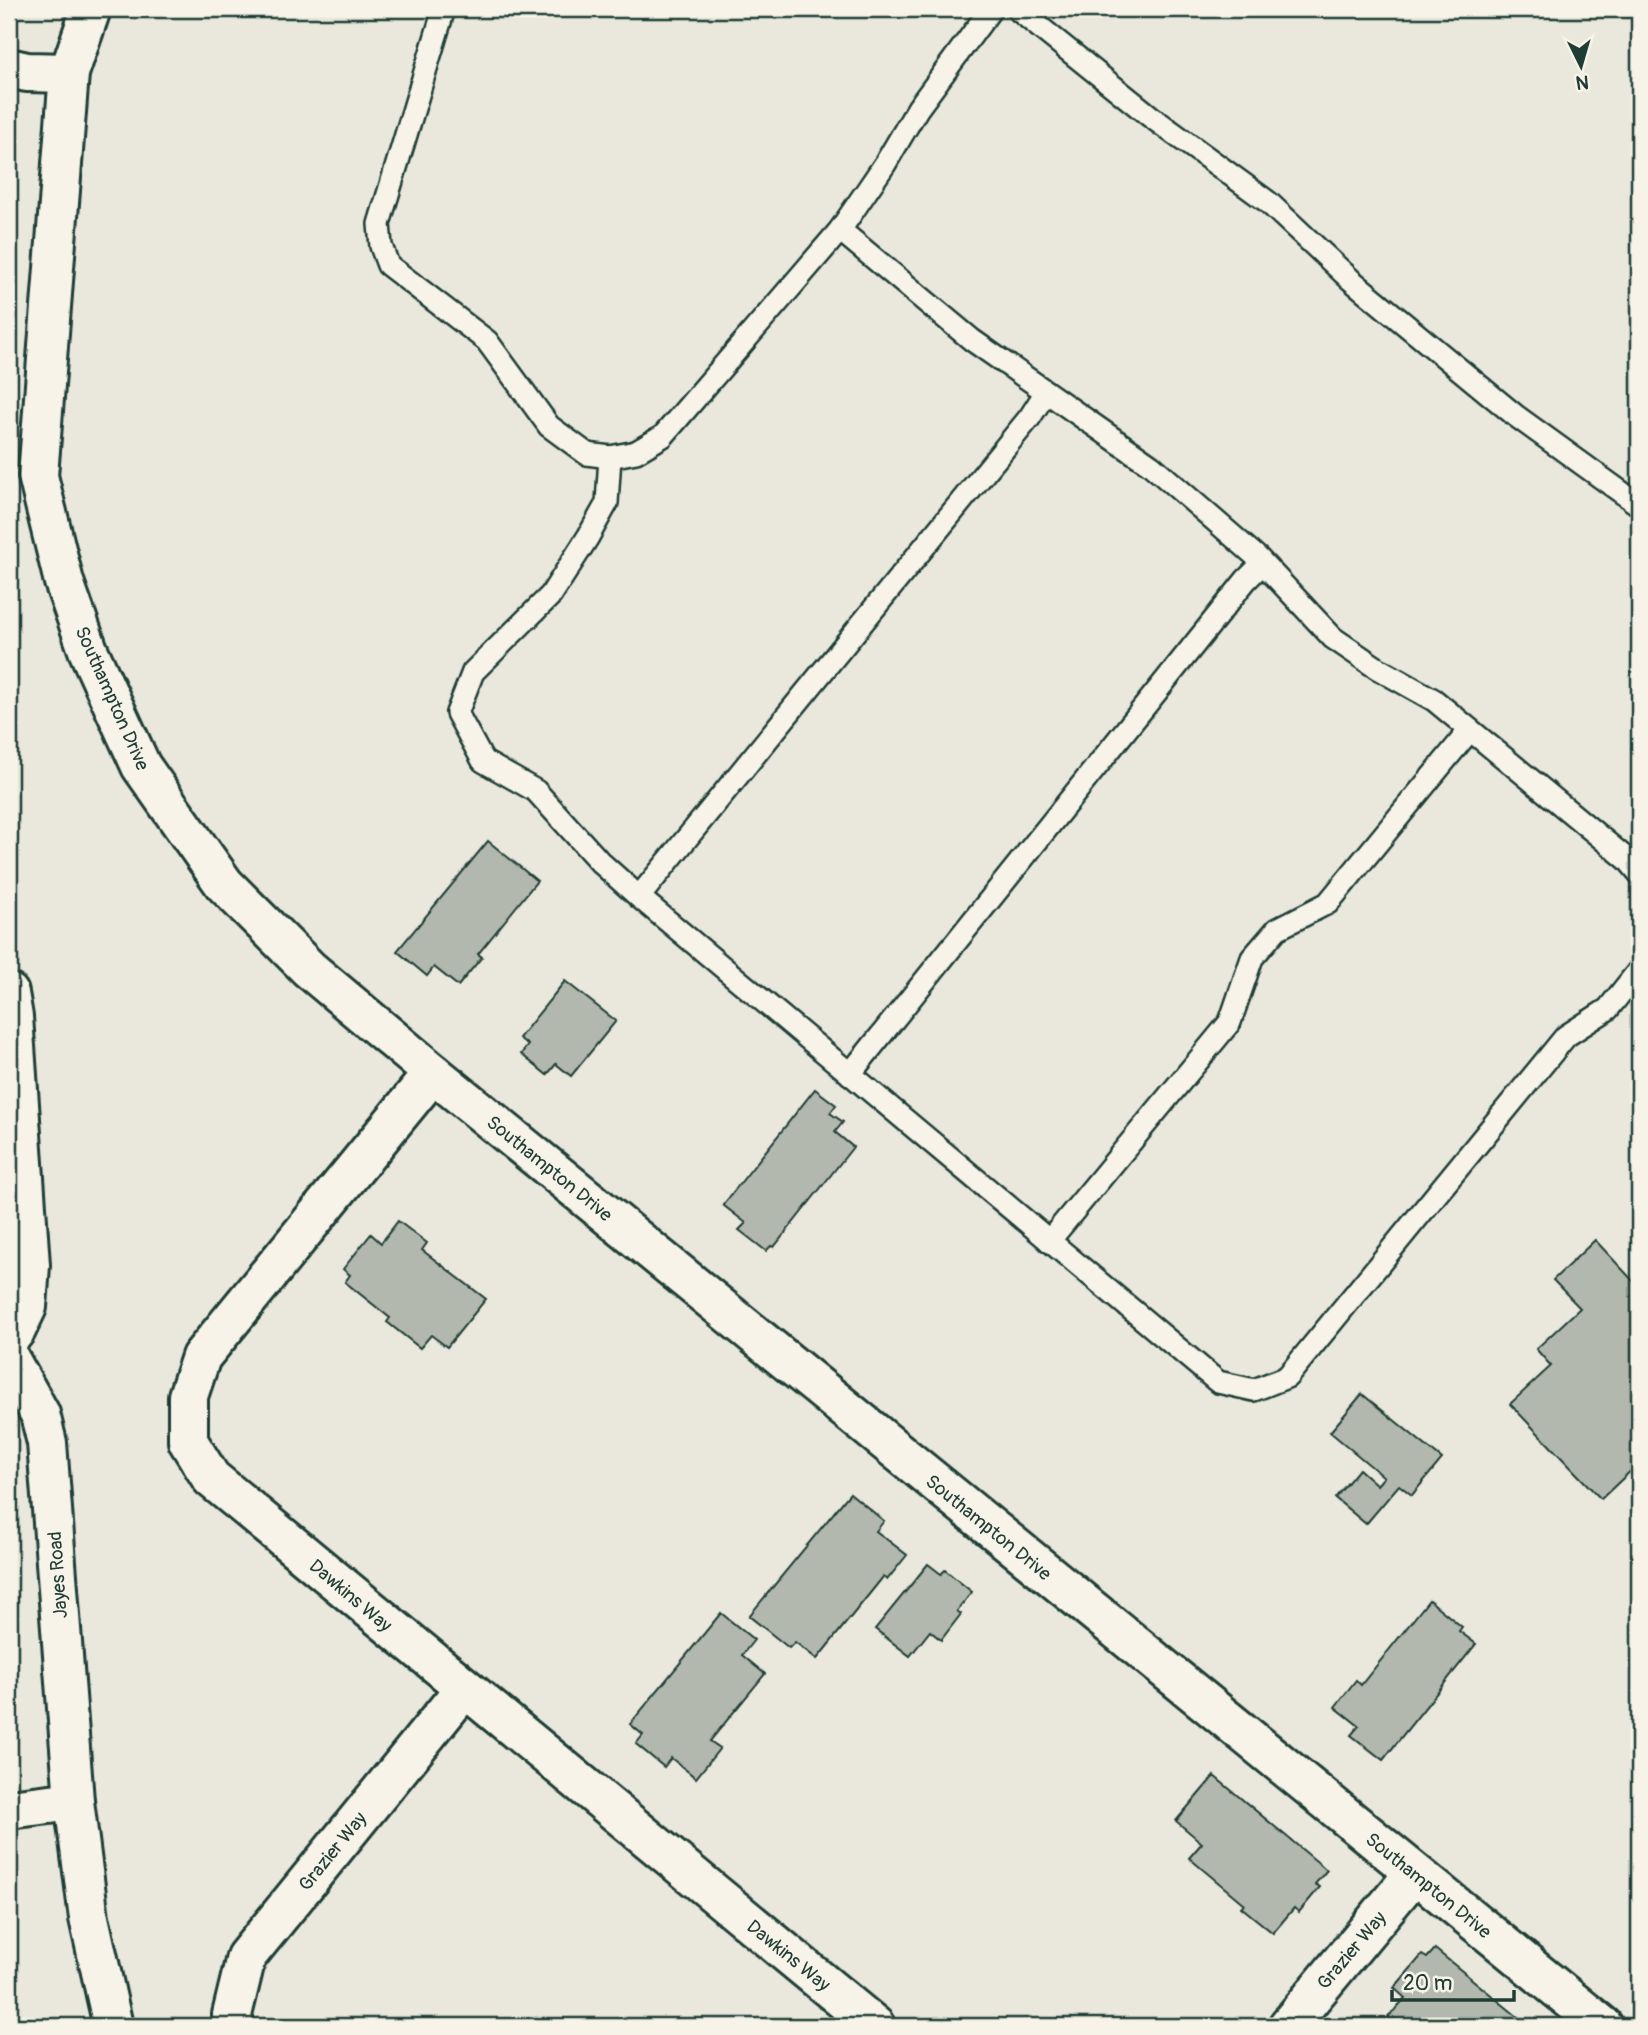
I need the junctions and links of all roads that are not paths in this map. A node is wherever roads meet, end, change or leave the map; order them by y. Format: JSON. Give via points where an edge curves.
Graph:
{"nodes":[{"id":1,"x":90,"y":9,"type":"edge"},
{"id":2,"x":444,"y":9,"type":"edge"},
{"id":3,"x":991,"y":9,"type":"edge"},
{"id":4,"x":1017,"y":9,"type":"edge"},
{"id":5,"x":9,"y":68,"type":"edge"},
{"id":6,"x":69,"y":73,"type":"junction"},
{"id":7,"x":840,"y":230,"type":"junction"},
{"id":8,"x":1046,"y":392,"type":"junction"},
{"id":9,"x":610,"y":457,"type":"junction"},
{"id":10,"x":23,"y":478,"type":"edge"},
{"id":11,"x":1639,"y":505,"type":"edge"},
{"id":12,"x":1262,"y":564,"type":"junction"},
{"id":13,"x":1470,"y":730,"type":"junction"},
{"id":14,"x":1639,"y":873,"type":"edge"},
{"id":15,"x":639,"y":897,"type":"junction"},
{"id":16,"x":1639,"y":970,"type":"edge"},
{"id":17,"x":9,"y":993,"type":"edge"},
{"id":18,"x":433,"y":1073,"type":"junction"},
{"id":19,"x":850,"y":1074,"type":"junction"},
{"id":20,"x":1049,"y":1241,"type":"junction"},
{"id":21,"x":9,"y":1339,"type":"edge"},
{"id":22,"x":9,"y":1358,"type":"edge"},
{"id":23,"x":464,"y":1689,"type":"junction"},
{"id":24,"x":74,"y":1801,"type":"junction"},
{"id":25,"x":9,"y":1809,"type":"edge"},
{"id":26,"x":1415,"y":1874,"type":"junction"},
{"id":27,"x":113,"y":2026,"type":"edge"},
{"id":28,"x":234,"y":2026,"type":"edge"},
{"id":29,"x":875,"y":2026,"type":"edge"},
{"id":30,"x":1288,"y":2026,"type":"edge"},
{"id":31,"x":1603,"y":2026,"type":"edge"}],
"edges":[{"from":1,"to":6,"type":"street","name":"Southampton Drive"},
{"from":2,"to":9,"type":"lane","via":[[379,224],[388,265],[487,341],[548,426],[587,454]]},
{"from":3,"to":7,"type":"lane","via":[[918,108]]},
{"from":4,"to":11,"type":"lane","via":[[1150,116],[1268,202],[1350,279],[1516,416]]},
{"from":5,"to":6,"type":"street"},
{"from":6,"to":10,"type":"street","name":"Southampton Drive"},
{"from":7,"to":8,"type":"lane","via":[[972,340]]},
{"from":7,"to":9,"type":"lane","via":[[663,436],[636,452]]},
{"from":8,"to":12,"type":"lane","via":[[1151,465]]},
{"from":8,"to":15,"type":"lane"},
{"from":9,"to":15,"type":"lane","via":[[607,503],[582,547],[551,595],[473,672],[457,713],[483,761],[536,791],[600,862]]},
{"from":10,"to":18,"type":"street","name":"Southampton Drive","via":[[88,650],[141,766],[224,884],[309,969]]},
{"from":12,"to":13,"type":"lane","via":[[1333,638],[1434,700]]},
{"from":12,"to":19,"type":"lane"},
{"from":13,"to":14,"type":"lane"},
{"from":13,"to":20,"type":"lane","via":[[1328,902],[1277,929],[1252,958],[1230,1022]]},
{"from":15,"to":19,"type":"lane"},
{"from":16,"to":20,"type":"lane","via":[[1608,1009],[1566,1036],[1287,1377],[1254,1390],[1217,1382]]},
{"from":17,"to":21,"type":"street","via":[[30,1265],[27,1307]]},
{"from":18,"to":23,"type":"street","name":"Dawkins Way","via":[[201,1357],[188,1396],[188,1441],[211,1478]]},
{"from":18,"to":26,"type":"street","name":"Southampton Drive"},
{"from":19,"to":20,"type":"lane"},
{"from":22,"to":24,"type":"street","name":"Jayes Road","via":[[40,1414],[47,1444]]},
{"from":23,"to":28,"type":"street","name":"Grazier Way","via":[[246,1957],[232,2015]]},
{"from":23,"to":29,"type":"street","name":"Dawkins Way"},
{"from":24,"to":25,"type":"street"},
{"from":24,"to":27,"type":"street","name":"Jayes Road","via":[[89,1918]]},
{"from":26,"to":30,"type":"street","name":"Grazier Way"},
{"from":26,"to":31,"type":"street","name":"Southampton Drive"}]}
